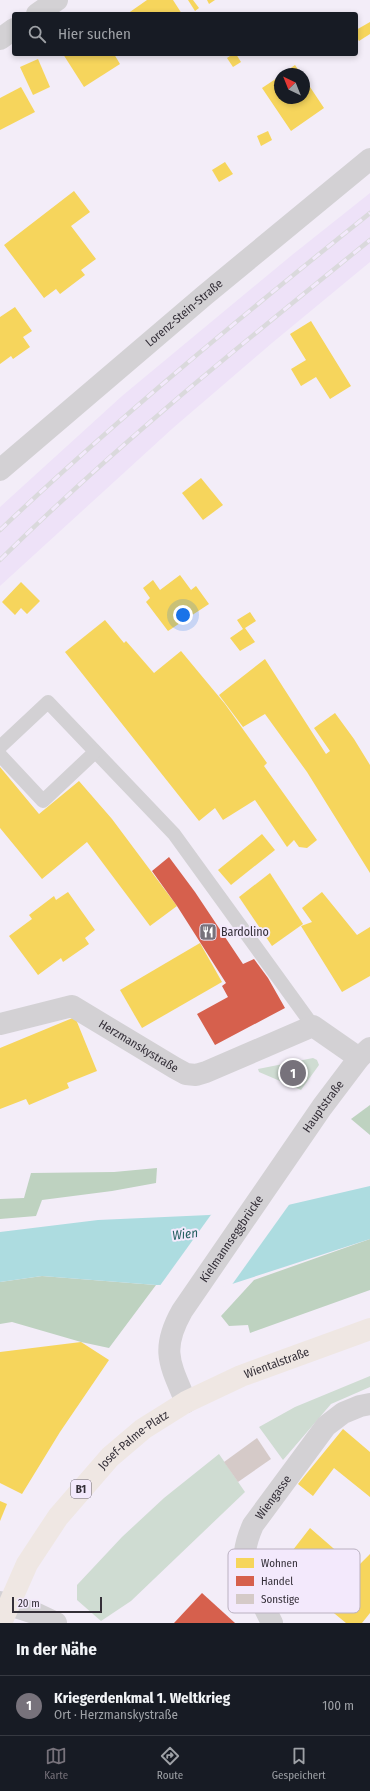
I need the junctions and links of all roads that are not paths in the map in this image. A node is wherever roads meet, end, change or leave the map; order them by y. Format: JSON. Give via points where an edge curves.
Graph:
{"nodes":[{"id":1,"x":57,"y":0,"type":"edge"},
{"id":2,"x":39,"y":12,"type":"edge"},
{"id":3,"x":12,"y":30,"type":"edge"},
{"id":4,"x":0,"y":39,"type":"edge"},
{"id":5,"x":370,"y":159,"type":"edge"},
{"id":6,"x":0,"y":470,"type":"edge"},
{"id":7,"x":0,"y":747,"type":"edge"},
{"id":8,"x":95,"y":752,"type":"junction"},
{"id":9,"x":0,"y":755,"type":"edge"},
{"id":10,"x":0,"y":1024,"type":"edge"},
{"id":11,"x":312,"y":1026,"type":"junction"},
{"id":12,"x":364,"y":1053,"type":"edge"},
{"id":13,"x":280,"y":1168,"type":"joint"},
{"id":14,"x":370,"y":1329,"type":"edge"},
{"id":15,"x":186,"y":1402,"type":"junction"},
{"id":16,"x":370,"y":1404,"type":"edge"},
{"id":17,"x":246,"y":1549,"type":"edge"},
{"id":18,"x":4,"y":1610,"type":"edge"},
{"id":19,"x":268,"y":1613,"type":"edge"},
{"id":20,"x":56,"y":1623,"type":"edge"},
{"id":21,"x":272,"y":1623,"type":"edge"}],
"edges":[{"from":1,"to":2,"type":"street"},
{"from":3,"to":4,"type":"street"},
{"from":5,"to":6,"type":"street","name":"Lorenz-Stein-Straße","via":[[205,295]]},
{"from":7,"to":8,"type":"lane","via":[[48,702]]},
{"from":8,"to":9,"type":"lane","via":[[43,801]]},
{"from":8,"to":11,"type":"lane","via":[[174,834]]},
{"from":10,"to":11,"type":"street","name":"Herzmanskystraße","via":[[72,1006],[175,1068],[186,1074],[196,1075]]},
{"from":11,"to":12,"type":"street"},
{"from":12,"to":13,"type":"street","name":"Hauptstraße","via":[[322,1107]]},
{"from":13,"to":15,"type":"street","name":"Kielmannseggbrücke","via":[[175,1323],[168,1344],[174,1373]]},
{"from":14,"to":15,"type":"main road","name":"Wientalstraße","number":"B1","via":[[260,1368]]},
{"from":15,"to":18,"type":"main road","name":"Josef-Palme-Platz","number":"B1","via":[[120,1447],[93,1475],[40,1542]]},
{"from":16,"to":17,"type":"street","name":"Wiengasse","via":[[343,1413],[326,1426],[253,1525]]},
{"from":18,"to":20,"type":"street","via":[[48,1618]]},
{"from":19,"to":21,"type":"street","name":"Wiengasse"}]}
